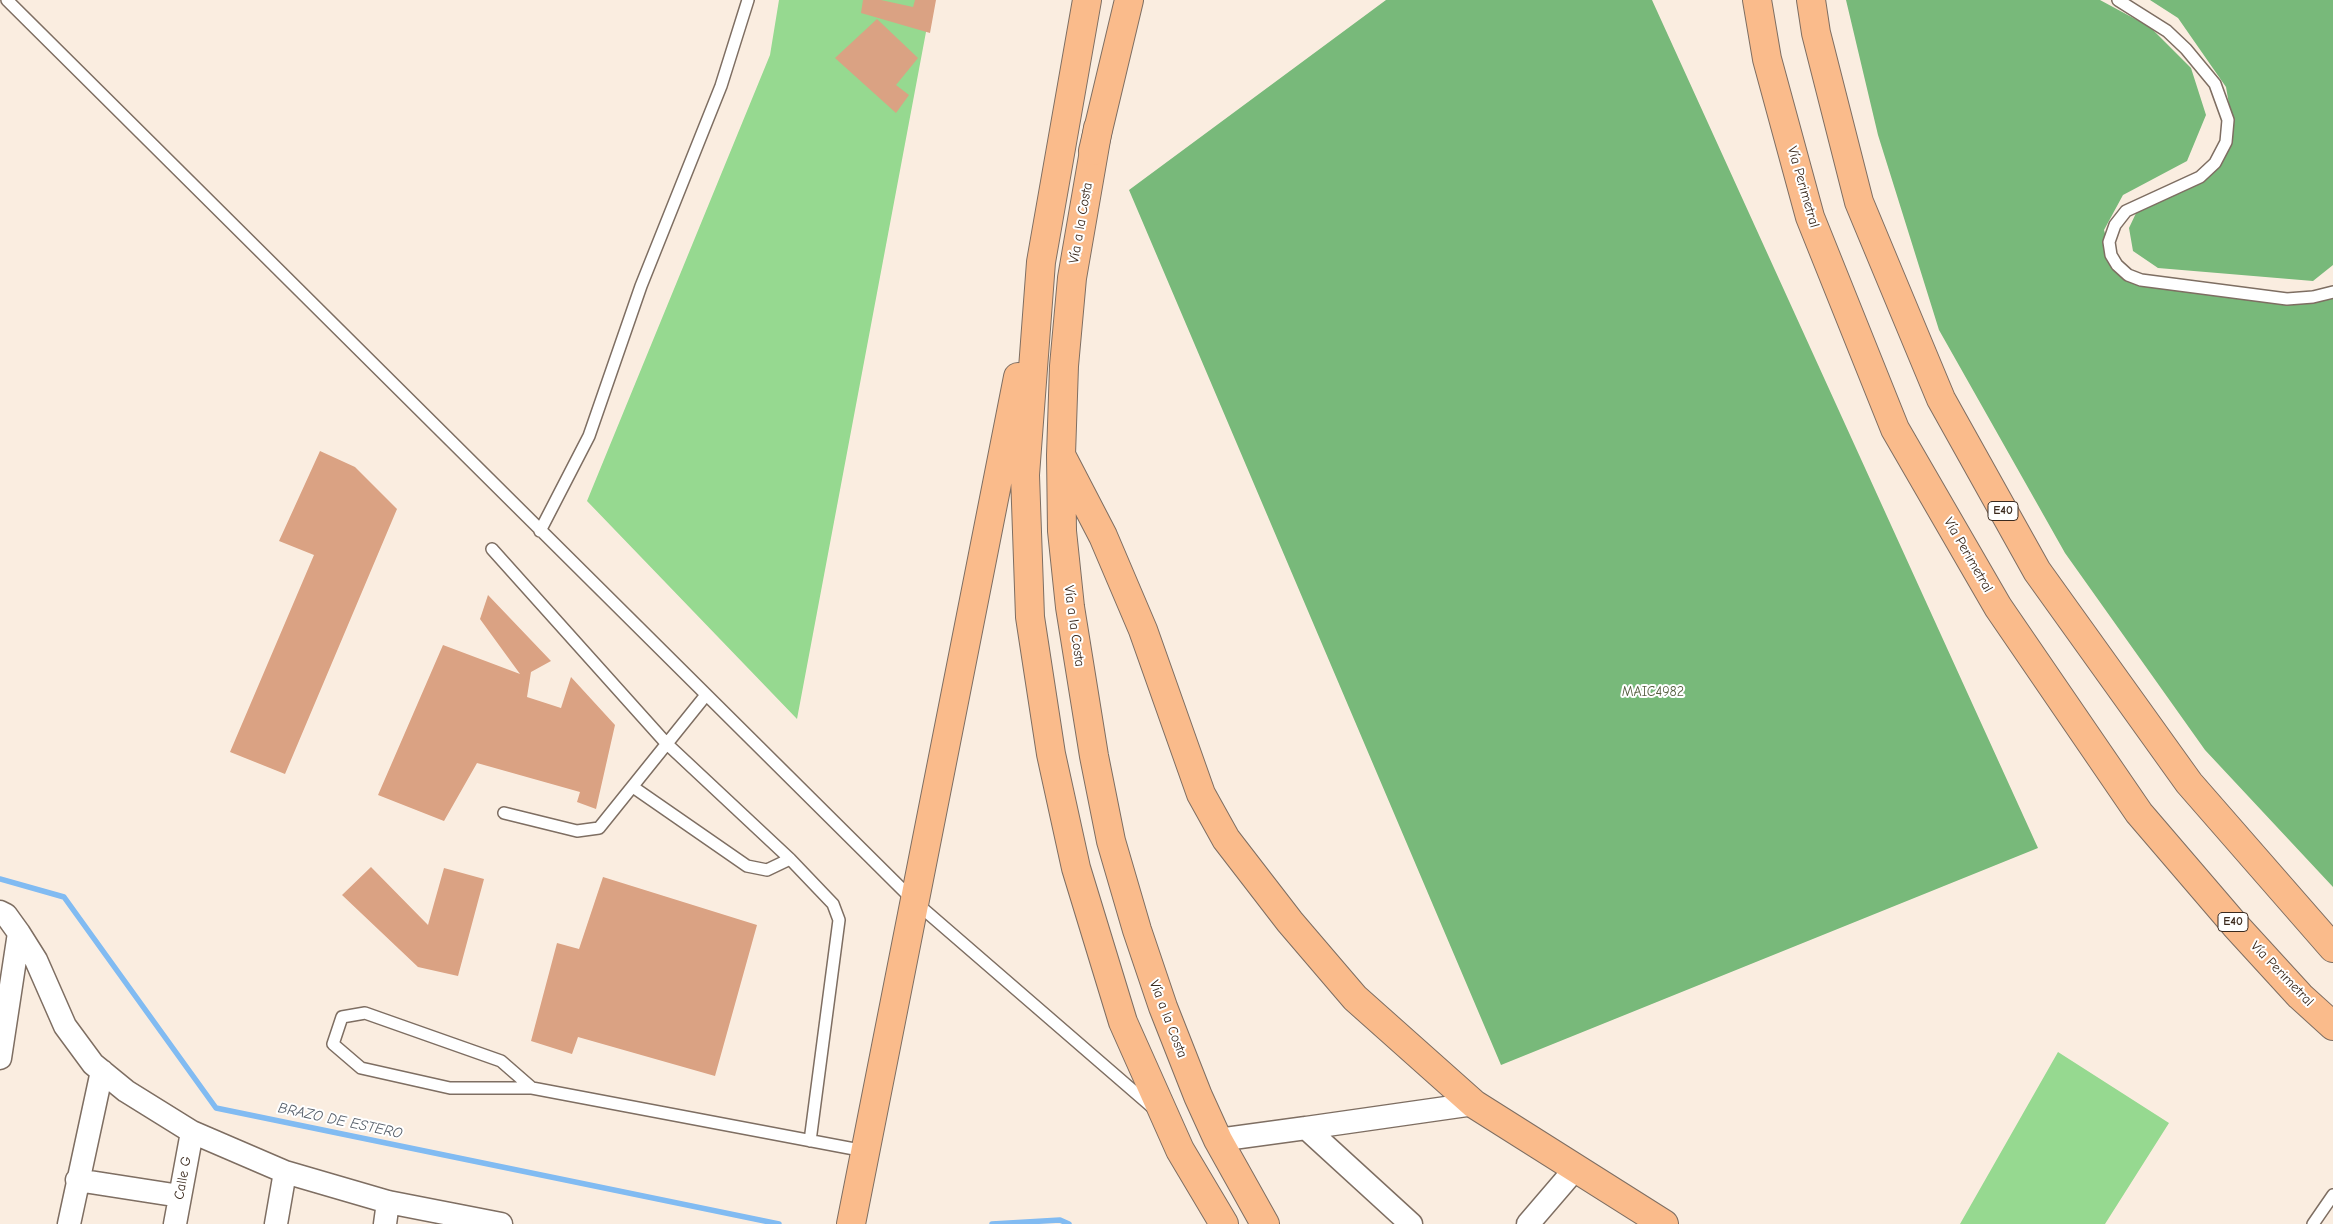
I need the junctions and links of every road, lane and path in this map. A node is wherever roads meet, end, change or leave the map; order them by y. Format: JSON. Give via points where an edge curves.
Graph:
{"nodes":[{"id":1,"x":7,"y":0,"type":"edge"},
{"id":2,"x":748,"y":0,"type":"edge"},
{"id":3,"x":1088,"y":0,"type":"edge"},
{"id":4,"x":1123,"y":0,"type":"edge"},
{"id":5,"x":1129,"y":0,"type":"edge"},
{"id":6,"x":1739,"y":0,"type":"edge"},
{"id":7,"x":1757,"y":0,"type":"edge"},
{"id":8,"x":1811,"y":0,"type":"edge"},
{"id":9,"x":2118,"y":0,"type":"edge"},
{"id":10,"x":1767,"y":59,"type":"junction"},
{"id":11,"x":1093,"y":151,"type":"junction"},
{"id":12,"x":1041,"y":262,"type":"junction"},
{"id":13,"x":2333,"y":292,"type":"edge"},
{"id":14,"x":1061,"y":455,"type":"junction"},
{"id":15,"x":540,"y":531,"type":"junction"},
{"id":16,"x":492,"y":549,"type":"dead end"},
{"id":17,"x":706,"y":695,"type":"junction"},
{"id":18,"x":666,"y":743,"type":"junction"},
{"id":19,"x":633,"y":787,"type":"junction"},
{"id":20,"x":504,"y":813,"type":"dead end"},
{"id":21,"x":790,"y":859,"type":"junction"},
{"id":22,"x":914,"y":901,"type":"junction"},
{"id":23,"x":0,"y":912,"type":"edge"},
{"id":24,"x":20,"y":933,"type":"junction"},
{"id":25,"x":2333,"y":948,"type":"edge"},
{"id":26,"x":2333,"y":1026,"type":"edge"},
{"id":27,"x":0,"y":1058,"type":"edge"},
{"id":28,"x":102,"y":1071,"type":"junction"},
{"id":29,"x":532,"y":1088,"type":"junction"},
{"id":30,"x":1474,"y":1104,"type":"junction"},
{"id":31,"x":1166,"y":1119,"type":"junction"},
{"id":32,"x":1306,"y":1128,"type":"junction"},
{"id":33,"x":192,"y":1132,"type":"junction"},
{"id":34,"x":1218,"y":1140,"type":"junction"},
{"id":35,"x":810,"y":1141,"type":"junction"},
{"id":36,"x":865,"y":1152,"type":"junction"},
{"id":37,"x":1576,"y":1168,"type":"junction"},
{"id":38,"x":285,"y":1172,"type":"junction"},
{"id":39,"x":77,"y":1180,"type":"junction"},
{"id":40,"x":2333,"y":1195,"type":"edge"},
{"id":41,"x":180,"y":1196,"type":"junction"},
{"id":42,"x":388,"y":1202,"type":"junction"},
{"id":43,"x":450,"y":1220,"type":"edge"},
{"id":44,"x":69,"y":1224,"type":"edge"},
{"id":45,"x":175,"y":1224,"type":"edge"},
{"id":46,"x":276,"y":1224,"type":"edge"},
{"id":47,"x":385,"y":1224,"type":"edge"},
{"id":48,"x":501,"y":1224,"type":"edge"},
{"id":49,"x":851,"y":1224,"type":"edge"},
{"id":50,"x":1224,"y":1224,"type":"edge"},
{"id":51,"x":1265,"y":1224,"type":"edge"},
{"id":52,"x":1410,"y":1224,"type":"edge"},
{"id":53,"x":1528,"y":1224,"type":"edge"},
{"id":54,"x":1664,"y":1224,"type":"edge"},
{"id":55,"x":2313,"y":1224,"type":"edge"}],
"edges":[{"from":1,"to":15,"type":"lane"},
{"from":2,"to":15,"type":"lane","via":[[721,86],[641,286],[589,436]]},
{"from":3,"to":12,"type":"main road"},
{"from":4,"to":11,"type":"main road","name":"Vía a la Costa"},
{"from":5,"to":11,"type":"main road"},
{"from":6,"to":10,"type":"main road"},
{"from":7,"to":10,"type":"main road","name":"Vía Perimetral","number":"E40"},
{"from":8,"to":25,"type":"main road","number":"E40","via":[[1816,33],[1859,202],[1946,408],[2037,571],[2189,783]]},
{"from":9,"to":13,"type":"lane","via":[[2167,31],[2186,48],[2216,84],[2228,120],[2226,142],[2215,163],[2200,177],[2126,211],[2115,225],[2109,242],[2111,255],[2118,265],[2128,275],[2141,280],[2287,299]]},
{"from":10,"to":26,"type":"main road","name":"Vía Perimetral","number":"E40","via":[[1810,217],[1894,429],[1993,599],[2140,813],[2235,925],[2300,996]]},
{"from":11,"to":14,"type":"main road","name":"Vía a la Costa","via":[[1072,278],[1064,366]]},
{"from":12,"to":22,"type":"main road"},
{"from":12,"to":31,"type":"main road","via":[[1026,475],[1030,617],[1051,754],[1076,868],[1123,1022]]},
{"from":14,"to":30,"type":"main road","via":[[1103,536],[1143,630],[1201,794],[1226,839],[1290,922],[1355,998]]},
{"from":14,"to":34,"type":"main road","name":"Vía a la Costa","via":[[1062,531],[1070,607],[1111,841],[1163,1007]]},
{"from":15,"to":17,"type":"lane"},
{"from":16,"to":18,"type":"lane"},
{"from":17,"to":18,"type":"lane"},
{"from":17,"to":22,"type":"lane"},
{"from":18,"to":19,"type":"lane"},
{"from":18,"to":21,"type":"lane"},
{"from":19,"to":20,"type":"lane","via":[[599,828],[589,831]]},
{"from":19,"to":21,"type":"lane","via":[[747,866],[768,870]]},
{"from":21,"to":35,"type":"lane","via":[[833,904],[839,920]]},
{"from":22,"to":31,"type":"lane"},
{"from":22,"to":36,"type":"main road"},
{"from":23,"to":24,"type":"street"},
{"from":24,"to":27,"type":"street"},
{"from":24,"to":28,"type":"street","via":[[36,960],[65,1026],[93,1064]]},
{"from":28,"to":33,"type":"street","via":[[126,1091]]},
{"from":28,"to":39,"type":"street"},
{"from":29,"to":29,"type":"lane","via":[[501,1061],[366,1013],[342,1017],[333,1044],[361,1068],[450,1088]]},
{"from":29,"to":35,"type":"lane"},
{"from":30,"to":32,"type":"street"},
{"from":30,"to":37,"type":"main road"},
{"from":31,"to":50,"type":"main road","via":[[1180,1150]]},
{"from":32,"to":34,"type":"street"},
{"from":32,"to":52,"type":"street"},
{"from":33,"to":38,"type":"street"},
{"from":33,"to":41,"type":"street","name":"Calle G"},
{"from":34,"to":51,"type":"main road","name":"Vía a la Costa"},
{"from":35,"to":36,"type":"lane"},
{"from":36,"to":49,"type":"main road"},
{"from":37,"to":53,"type":"street"},
{"from":37,"to":54,"type":"main road"},
{"from":38,"to":42,"type":"street"},
{"from":38,"to":46,"type":"street"},
{"from":39,"to":41,"type":"street"},
{"from":39,"to":44,"type":"street"},
{"from":40,"to":55,"type":"lane"},
{"from":41,"to":45,"type":"street","name":"Calle G"},
{"from":42,"to":43,"type":"street"},
{"from":42,"to":47,"type":"street"},
{"from":43,"to":48,"type":"street"}]}
